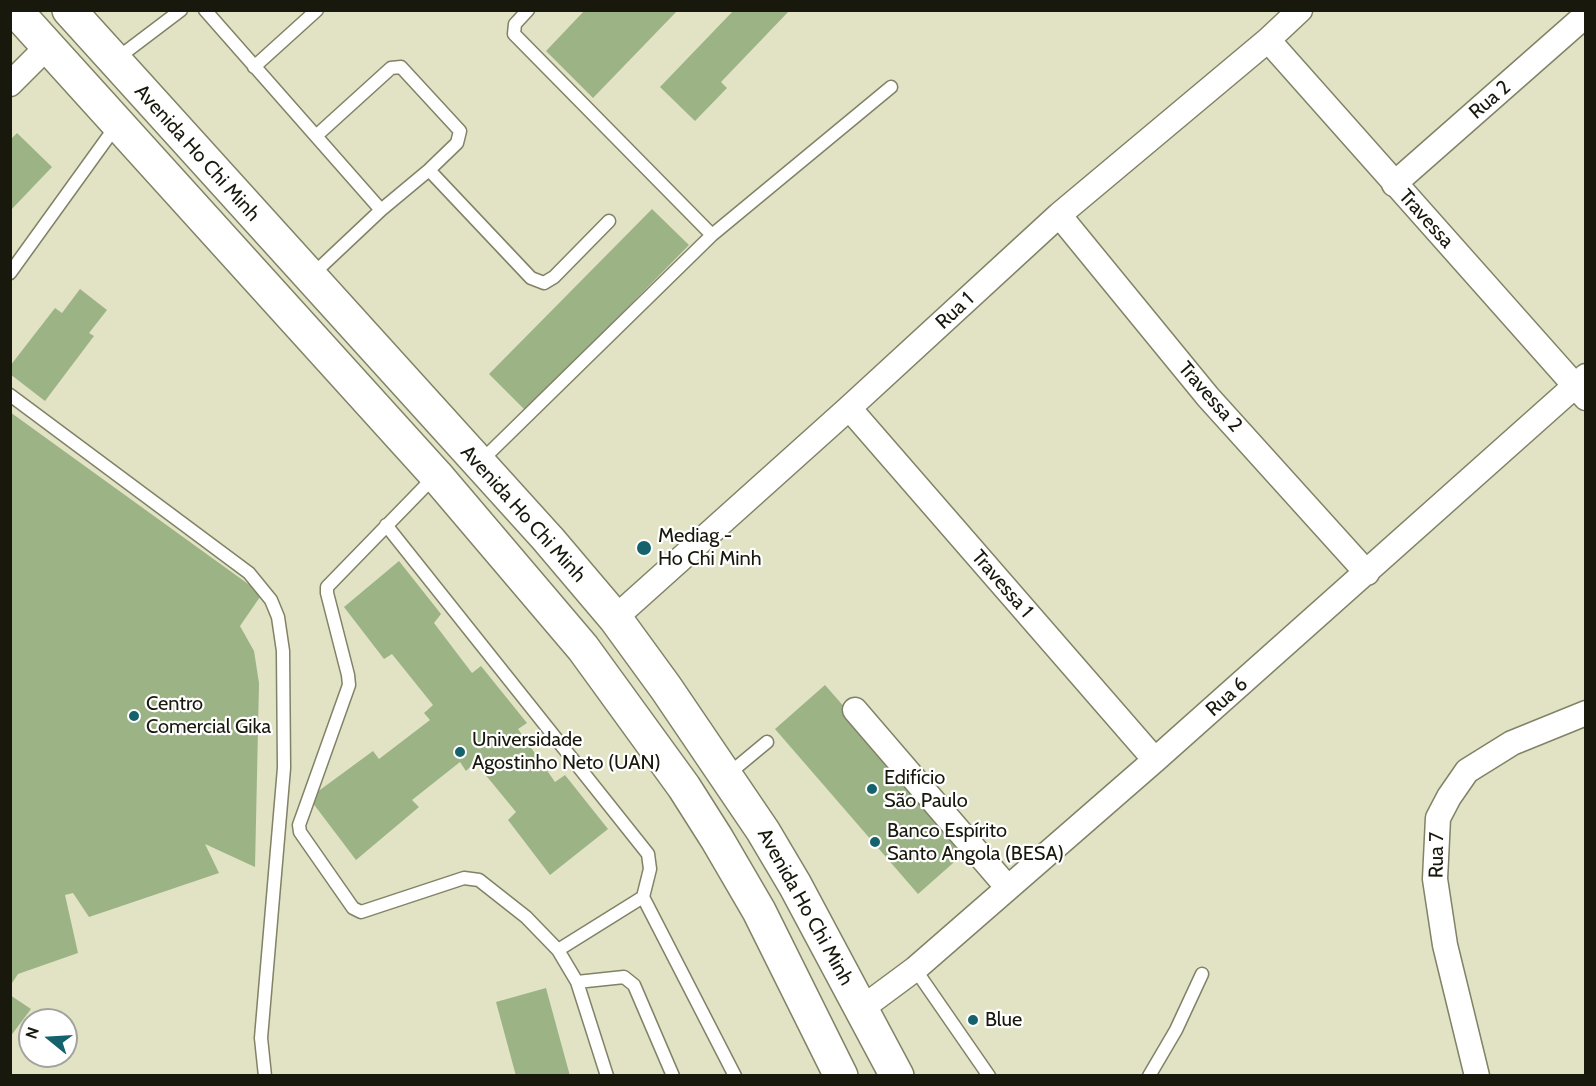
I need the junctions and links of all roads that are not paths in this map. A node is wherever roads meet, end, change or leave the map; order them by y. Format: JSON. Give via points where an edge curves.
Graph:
{"nodes":[{"id":1,"x":15,"y":10,"type":"edge"},
{"id":2,"x":69,"y":10,"type":"edge"},
{"id":3,"x":181,"y":10,"type":"edge"},
{"id":4,"x":205,"y":10,"type":"edge"},
{"id":5,"x":316,"y":10,"type":"edge"},
{"id":6,"x":528,"y":10,"type":"edge"},
{"id":7,"x":1300,"y":10,"type":"edge"},
{"id":8,"x":1586,"y":15,"type":"edge"},
{"id":9,"x":1268,"y":40,"type":"junction"},
{"id":10,"x":48,"y":46,"type":"junction"},
{"id":11,"x":114,"y":61,"type":"junction"},
{"id":12,"x":254,"y":67,"type":"junction"},
{"id":13,"x":10,"y":84,"type":"edge"},
{"id":14,"x":891,"y":87,"type":"dead end"},
{"id":15,"x":117,"y":125,"type":"junction"},
{"id":16,"x":316,"y":136,"type":"junction"},
{"id":17,"x":429,"y":171,"type":"junction"},
{"id":18,"x":1394,"y":184,"type":"junction"},
{"id":19,"x":381,"y":210,"type":"junction"},
{"id":20,"x":1059,"y":215,"type":"junction"},
{"id":21,"x":609,"y":221,"type":"dead end"},
{"id":22,"x":712,"y":235,"type":"junction"},
{"id":23,"x":10,"y":273,"type":"edge"},
{"id":24,"x":310,"y":276,"type":"junction"},
{"id":25,"x":1582,"y":386,"type":"edge"},
{"id":26,"x":10,"y":395,"type":"edge"},
{"id":27,"x":849,"y":408,"type":"junction"},
{"id":28,"x":478,"y":464,"type":"junction"},
{"id":29,"x":436,"y":475,"type":"junction"},
{"id":30,"x":386,"y":525,"type":"junction"},
{"id":31,"x":1367,"y":573,"type":"junction"},
{"id":32,"x":615,"y":618,"type":"junction"},
{"id":33,"x":855,"y":710,"type":"dead end"},
{"id":34,"x":1586,"y":713,"type":"edge"},
{"id":35,"x":767,"y":742,"type":"dead end"},
{"id":36,"x":1155,"y":760,"type":"junction"},
{"id":37,"x":725,"y":776,"type":"junction"},
{"id":38,"x":1008,"y":888,"type":"junction"},
{"id":39,"x":643,"y":897,"type":"junction"},
{"id":40,"x":558,"y":950,"type":"junction"},
{"id":41,"x":915,"y":969,"type":"junction"},
{"id":42,"x":1202,"y":974,"type":"dead end"},
{"id":43,"x":577,"y":982,"type":"junction"},
{"id":44,"x":861,"y":1009,"type":"junction"},
{"id":45,"x":265,"y":1076,"type":"edge"},
{"id":46,"x":607,"y":1076,"type":"edge"},
{"id":47,"x":673,"y":1076,"type":"edge"},
{"id":48,"x":735,"y":1076,"type":"edge"},
{"id":49,"x":841,"y":1076,"type":"edge"},
{"id":50,"x":897,"y":1076,"type":"edge"},
{"id":51,"x":989,"y":1076,"type":"edge"},
{"id":52,"x":1149,"y":1076,"type":"edge"},
{"id":53,"x":1477,"y":1076,"type":"edge"}],
"edges":[{"from":1,"to":10,"type":"main road","name":"Avenida Ho Chi Minh"},
{"from":2,"to":11,"type":"main road","name":"Avenida Ho Chi Minh"},
{"from":3,"to":11,"type":"lane"},
{"from":4,"to":12,"type":"lane"},
{"from":5,"to":12,"type":"lane"},
{"from":6,"to":22,"type":"lane","via":[[515,24],[514,34]]},
{"from":7,"to":9,"type":"street","name":"Rua 1"},
{"from":8,"to":18,"type":"street","name":"Rua 2"},
{"from":9,"to":18,"type":"street","name":"Travessa"},
{"from":9,"to":20,"type":"street","name":"Rua 1"},
{"from":10,"to":13,"type":"street"},
{"from":10,"to":15,"type":"main road","name":"Avenida Ho Chi Minh"},
{"from":11,"to":24,"type":"main road","name":"Avenida Ho Chi Minh"},
{"from":12,"to":16,"type":"lane"},
{"from":14,"to":22,"type":"lane"},
{"from":15,"to":23,"type":"lane"},
{"from":15,"to":29,"type":"main road","name":"Avenida Ho Chi Minh"},
{"from":16,"to":17,"type":"lane","via":[[391,68],[401,67],[460,130],[458,143]]},
{"from":16,"to":19,"type":"lane"},
{"from":17,"to":19,"type":"lane"},
{"from":17,"to":21,"type":"lane","via":[[531,278],[544,283]]},
{"from":18,"to":25,"type":"street","name":"Travessa"},
{"from":19,"to":24,"type":"lane"},
{"from":20,"to":27,"type":"street","name":"Rua 1"},
{"from":20,"to":31,"type":"street","name":"Travessa 2","via":[[1208,397]]},
{"from":22,"to":28,"type":"lane"},
{"from":24,"to":28,"type":"main road","name":"Avenida Ho Chi Minh"},
{"from":25,"to":31,"type":"street","name":"Rua 6"},
{"from":26,"to":45,"type":"lane","via":[[249,573],[272,600],[283,651],[284,768],[261,1038]]},
{"from":27,"to":32,"type":"street","name":"Rua 1"},
{"from":27,"to":36,"type":"street","name":"Travessa 1"},
{"from":28,"to":32,"type":"main road","name":"Avenida Ho Chi Minh"},
{"from":29,"to":30,"type":"lane"},
{"from":29,"to":49,"type":"main road","name":"Avenida Ho Chi Minh","via":[[583,648],[684,787],[759,911]]},
{"from":30,"to":39,"type":"lane","via":[[648,854],[650,869]]},
{"from":30,"to":40,"type":"lane","via":[[327,587],[349,685],[299,825],[300,832],[353,908],[361,912],[464,878],[478,880],[526,917]]},
{"from":31,"to":36,"type":"street","name":"Rua 6"},
{"from":32,"to":37,"type":"main road","name":"Avenida Ho Chi Minh"},
{"from":33,"to":38,"type":"street"},
{"from":34,"to":53,"type":"street","name":"Rua 7","via":[[1512,743],[1467,771],[1438,818],[1435,879],[1445,945]]},
{"from":35,"to":37,"type":"lane"},
{"from":36,"to":38,"type":"street","name":"Rua 6"},
{"from":37,"to":44,"type":"main road","name":"Avenida Ho Chi Minh","via":[[764,831]]},
{"from":38,"to":41,"type":"street","name":"Rua 6"},
{"from":39,"to":40,"type":"lane"},
{"from":39,"to":48,"type":"lane"},
{"from":40,"to":43,"type":"lane"},
{"from":41,"to":44,"type":"street","name":"Rua 6"},
{"from":41,"to":51,"type":"lane"},
{"from":42,"to":52,"type":"lane"},
{"from":43,"to":46,"type":"lane"},
{"from":43,"to":47,"type":"lane","via":[[624,977],[634,985]]},
{"from":44,"to":50,"type":"main road","name":"Avenida Ho Chi Minh"}]}
